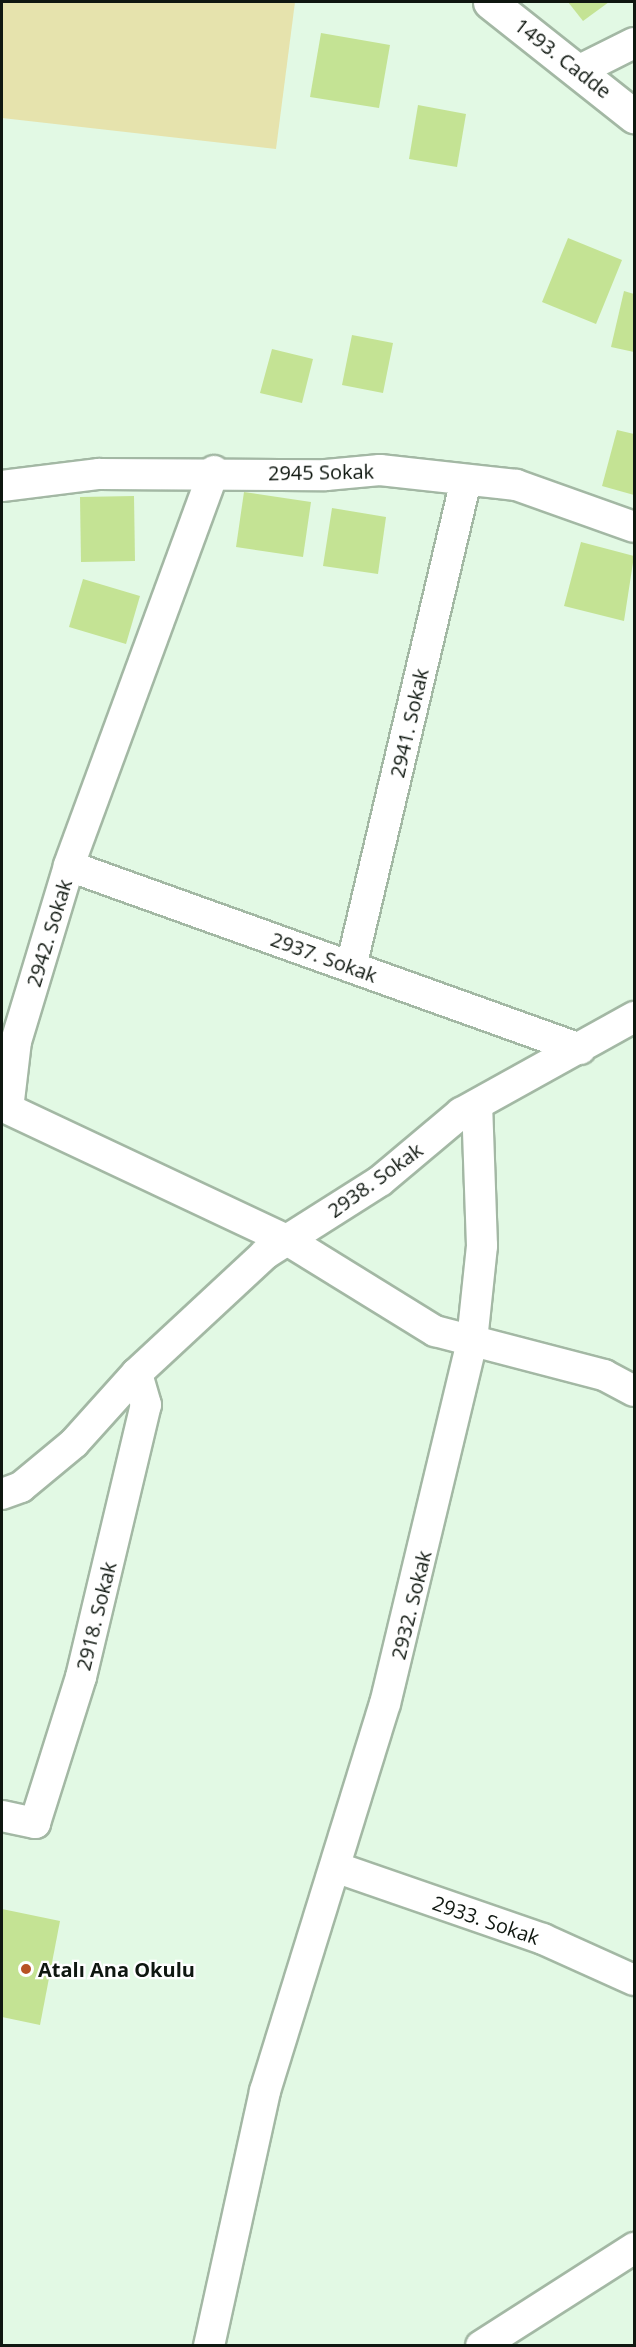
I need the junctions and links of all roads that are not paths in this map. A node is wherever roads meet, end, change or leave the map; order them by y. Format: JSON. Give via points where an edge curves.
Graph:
{"nodes":[{"id":1,"x":490,"y":2,"type":"edge"},
{"id":2,"x":634,"y":43,"type":"edge"},
{"id":3,"x":580,"y":70,"type":"junction"},
{"id":4,"x":634,"y":116,"type":"edge"},
{"id":5,"x":214,"y":471,"type":"junction"},
{"id":6,"x":466,"y":480,"type":"junction"},
{"id":7,"x":2,"y":486,"type":"edge"},
{"id":8,"x":634,"y":526,"type":"edge"},
{"id":9,"x":69,"y":866,"type":"junction"},
{"id":10,"x":351,"y":967,"type":"junction"},
{"id":11,"x":634,"y":1017,"type":"edge"},
{"id":12,"x":580,"y":1049,"type":"junction"},
{"id":13,"x":477,"y":1105,"type":"junction"},
{"id":14,"x":289,"y":1240,"type":"junction"},
{"id":15,"x":472,"y":1341,"type":"junction"},
{"id":16,"x":137,"y":1373,"type":"junction"},
{"id":17,"x":634,"y":1390,"type":"edge"},
{"id":18,"x":2,"y":1494,"type":"edge"},
{"id":19,"x":2,"y":1816,"type":"edge"},
{"id":20,"x":335,"y":1868,"type":"junction"},
{"id":21,"x":634,"y":1980,"type":"edge"},
{"id":22,"x":634,"y":2248,"type":"edge"},
{"id":23,"x":209,"y":2346,"type":"edge"},
{"id":24,"x":480,"y":2346,"type":"edge"}],
"edges":[{"from":1,"to":3,"type":"street","name":"1493. Cadde"},
{"from":2,"to":3,"type":"street"},
{"from":3,"to":4,"type":"street","name":"1493. Cadde"},
{"from":5,"to":6,"type":"street","name":"2945 Sokak","via":[[326,475],[380,470]]},
{"from":5,"to":7,"type":"street","name":"2945 Sokak","via":[[99,474]]},
{"from":5,"to":9,"type":"street","name":"2942. Sokak"},
{"from":6,"to":8,"type":"street","name":"2945 Sokak","via":[[516,485]]},
{"from":6,"to":10,"type":"street","name":"2941. Sokak"},
{"from":9,"to":10,"type":"street","name":"2937. Sokak"},
{"from":9,"to":14,"type":"street","name":"2942. Sokak","via":[[16,1041],[8,1109]]},
{"from":10,"to":12,"type":"street","name":"2937. Sokak"},
{"from":11,"to":12,"type":"street","name":"2938. Sokak"},
{"from":12,"to":13,"type":"street","name":"2938. Sokak"},
{"from":13,"to":14,"type":"street","name":"2938. Sokak","via":[[380,1181]]},
{"from":13,"to":15,"type":"street","name":"2932. Sokak","via":[[482,1246]]},
{"from":14,"to":15,"type":"street","via":[[435,1331]]},
{"from":14,"to":16,"type":"street","name":"2938. Sokak","via":[[265,1254]]},
{"from":15,"to":17,"type":"street","via":[[604,1375]]},
{"from":15,"to":20,"type":"street","name":"2932. Sokak","via":[[385,1704]]},
{"from":16,"to":18,"type":"street","name":"2938. Sokak","via":[[74,1443],[21,1487]]},
{"from":16,"to":19,"type":"street","name":"2918. Sokak","via":[[146,1405],[81,1677],[35,1823]]},
{"from":20,"to":21,"type":"street","name":"2933. Sokak","via":[[543,1940]]},
{"from":20,"to":23,"type":"street","name":"2932. Sokak","via":[[265,2091]]},
{"from":22,"to":24,"type":"street"}]}
